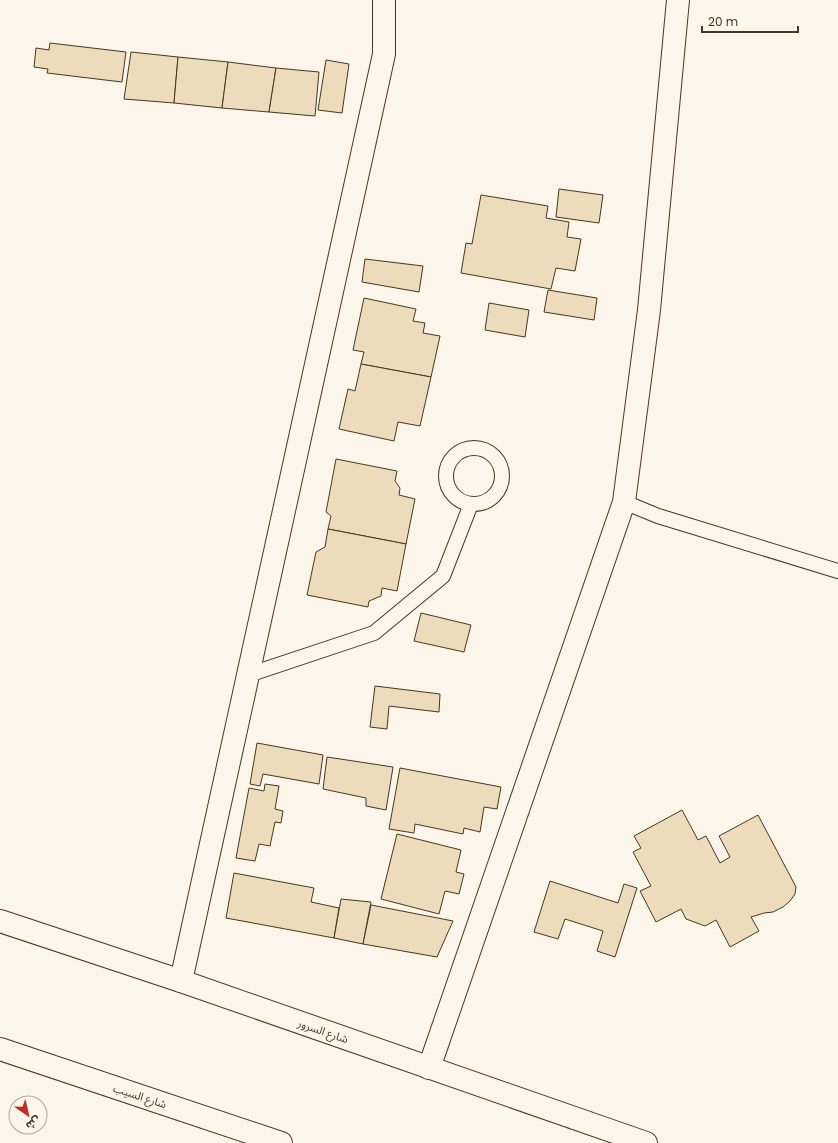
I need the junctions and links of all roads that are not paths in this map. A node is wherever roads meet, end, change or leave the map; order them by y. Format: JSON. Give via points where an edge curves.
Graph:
{"nodes":[{"id":1,"x":384,"y":0,"type":"edge"},
{"id":2,"x":678,"y":0,"type":"edge"},
{"id":3,"x":624,"y":502,"type":"junction"},
{"id":4,"x":471,"y":504,"type":"junction"},
{"id":5,"x":838,"y":571,"type":"edge"},
{"id":6,"x":248,"y":675,"type":"junction"},
{"id":7,"x":0,"y":921,"type":"edge"},
{"id":8,"x":181,"y":981,"type":"junction"},
{"id":9,"x":0,"y":1049,"type":"edge"},
{"id":10,"x":429,"y":1068,"type":"junction"},
{"id":11,"x":281,"y":1143,"type":"edge"},
{"id":12,"x":646,"y":1143,"type":"edge"}],
"edges":[{"from":1,"to":6,"type":"main road","via":[[384,54]]},
{"from":2,"to":3,"type":"main road","via":[[649,310]]},
{"from":3,"to":5,"type":"lane","via":[[658,516]]},
{"from":3,"to":10,"type":"main road"},
{"from":4,"to":4,"type":"lane","via":[[480,504],[491,499],[498,493],[502,484],[503,470],[498,460],[490,452],[480,448],[468,448],[459,452],[446,470],[446,482],[451,493],[460,501]]},
{"from":4,"to":6,"type":"lane","via":[[443,576],[374,633]]},
{"from":6,"to":8,"type":"main road"},
{"from":7,"to":8,"type":"main road","name":"شارع السرور"},
{"from":8,"to":10,"type":"main road","name":"شارع السرور"},
{"from":9,"to":11,"type":"main road","name":"شارع السيب"},
{"from":10,"to":12,"type":"main road","name":"شارع السرور"}]}
